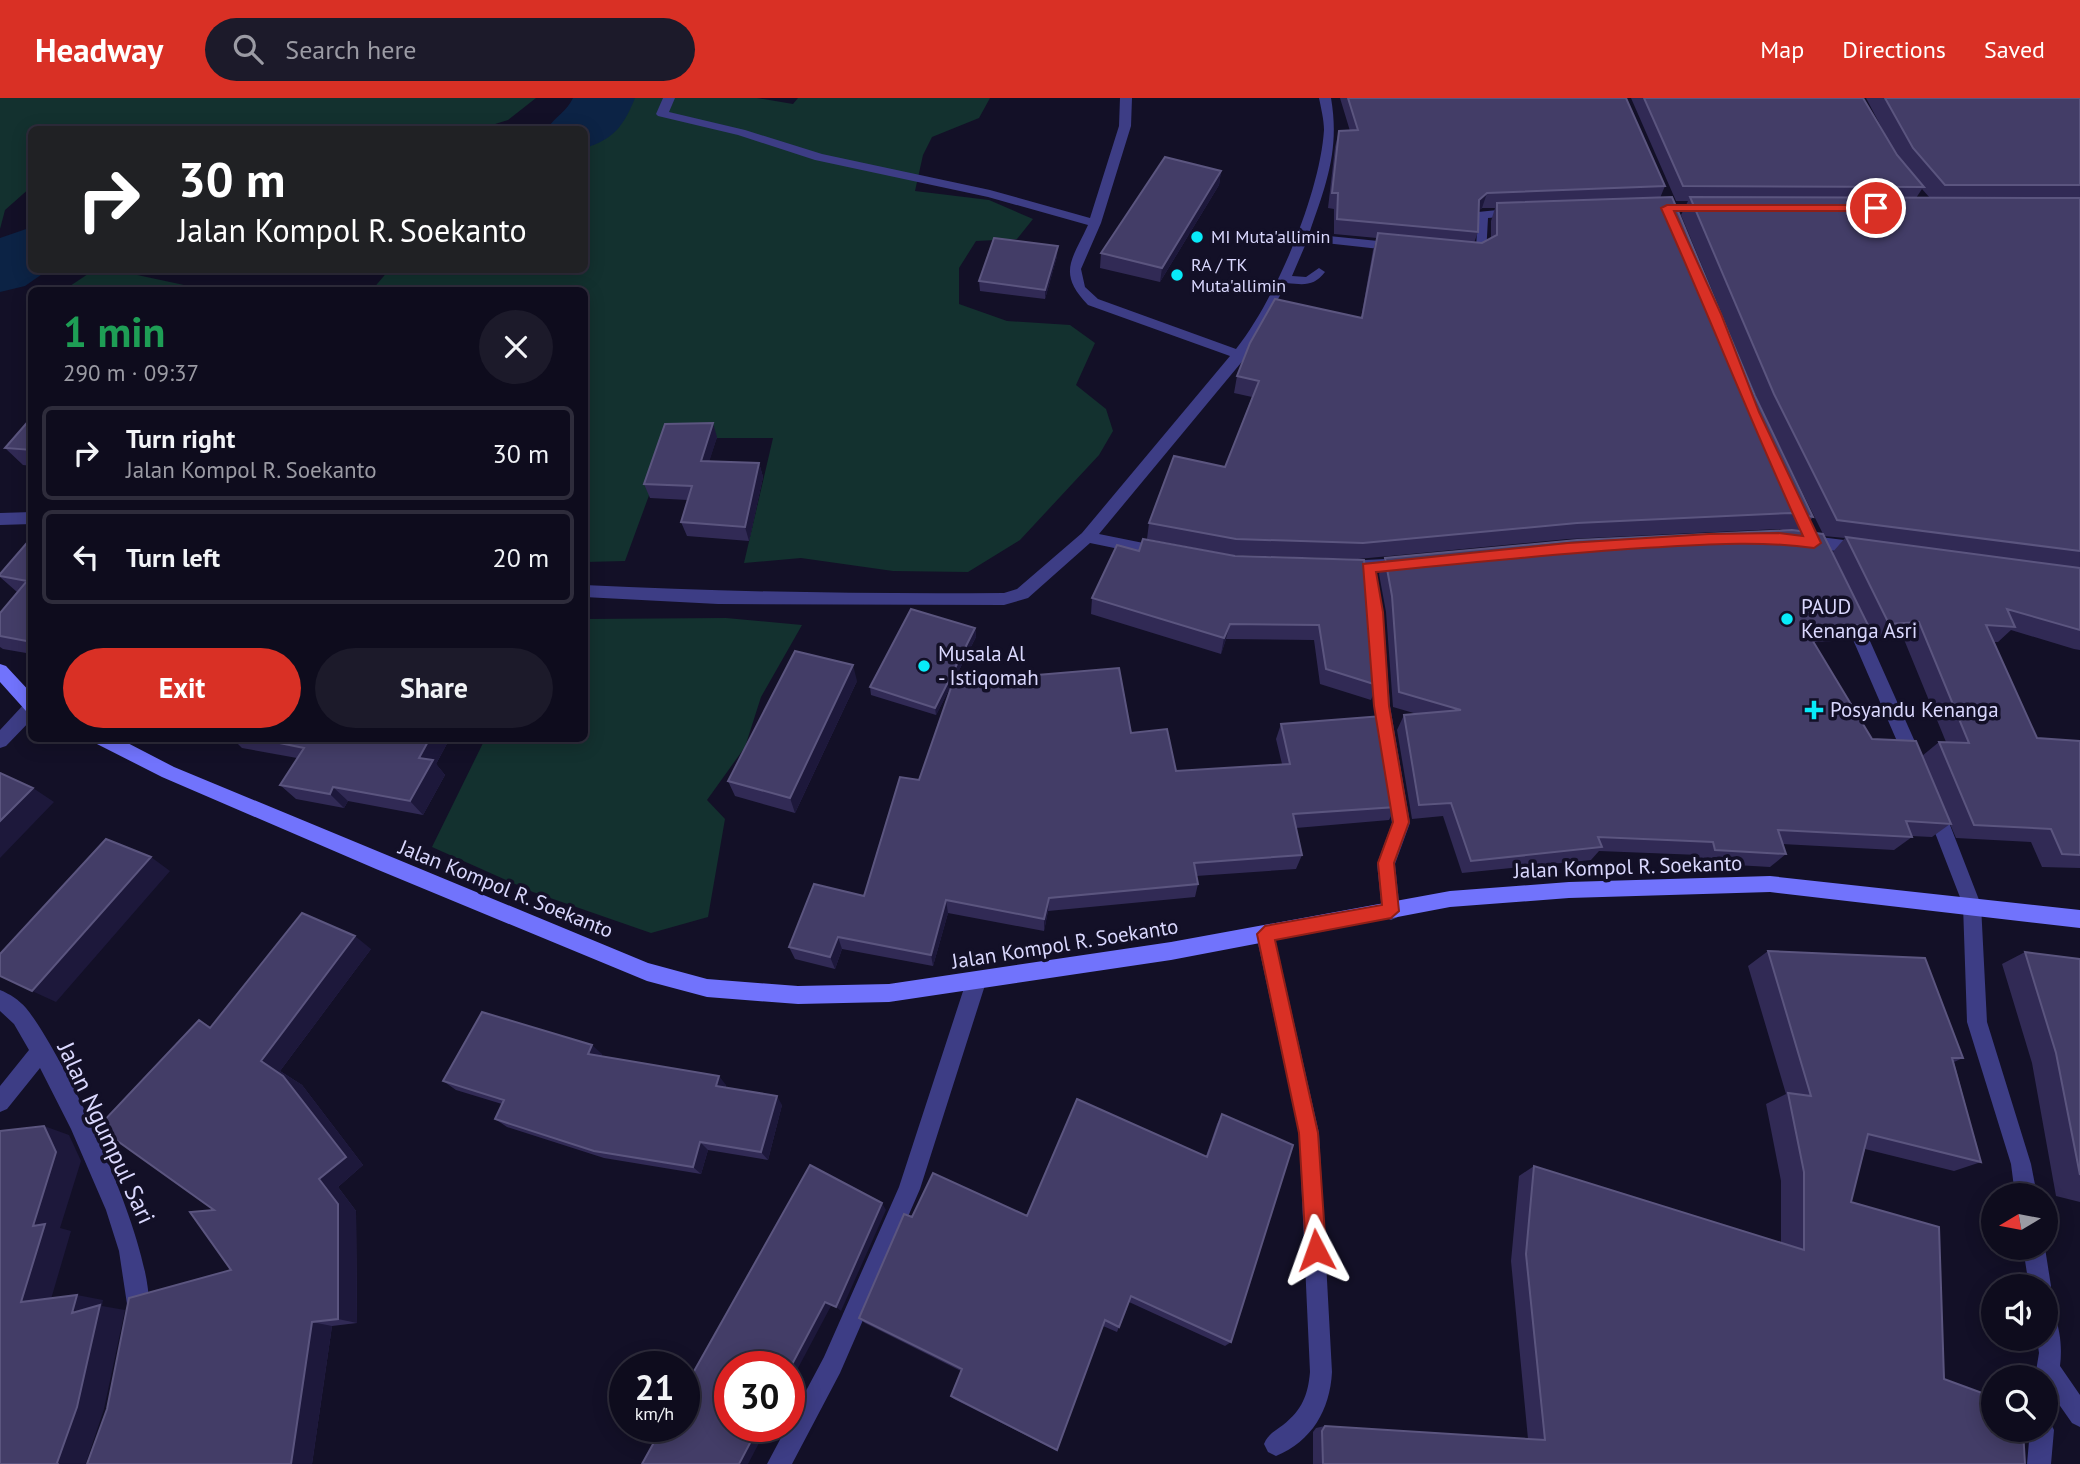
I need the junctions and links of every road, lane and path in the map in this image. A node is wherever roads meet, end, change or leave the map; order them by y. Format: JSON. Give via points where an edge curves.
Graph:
{"nodes":[{"id":1,"x":669,"y":98,"type":"edge"},
{"id":2,"x":1126,"y":98,"type":"edge"},
{"id":3,"x":1325,"y":98,"type":"edge"},
{"id":4,"x":1536,"y":211,"type":"edge"},
{"id":5,"x":1095,"y":223,"type":"junction"},
{"id":6,"x":1302,"y":237,"type":"junction"},
{"id":7,"x":1407,"y":248,"type":"edge"},
{"id":8,"x":1459,"y":253,"type":"edge"},
{"id":9,"x":1319,"y":272,"type":"dead end"},
{"id":10,"x":1283,"y":279,"type":"junction"},
{"id":11,"x":1240,"y":355,"type":"junction"},
{"id":12,"x":28,"y":518,"type":"edge"},
{"id":13,"x":0,"y":519,"type":"edge"},
{"id":14,"x":1087,"y":537,"type":"junction"},
{"id":15,"x":1811,"y":537,"type":"junction"},
{"id":16,"x":1790,"y":539,"type":"edge"},
{"id":17,"x":1881,"y":551,"type":"edge"},
{"id":18,"x":1174,"y":554,"type":"edge"},
{"id":19,"x":1419,"y":562,"type":"edge"},
{"id":20,"x":1330,"y":567,"type":"edge"},
{"id":21,"x":1826,"y":567,"type":"edge"},
{"id":22,"x":1368,"y":568,"type":"junction"},
{"id":23,"x":588,"y":591,"type":"edge"},
{"id":24,"x":1838,"y":591,"type":"edge"},
{"id":25,"x":0,"y":671,"type":"edge"},
{"id":26,"x":28,"y":702,"type":"edge"},
{"id":27,"x":28,"y":710,"type":"edge"},
{"id":28,"x":0,"y":741,"type":"edge"},
{"id":29,"x":110,"y":742,"type":"edge"},
{"id":30,"x":1972,"y":905,"type":"junction"},
{"id":31,"x":1391,"y":911,"type":"junction"},
{"id":32,"x":2080,"y":919,"type":"edge"},
{"id":33,"x":1265,"y":934,"type":"junction"},
{"id":34,"x":976,"y":982,"type":"junction"},
{"id":35,"x":0,"y":999,"type":"edge"},
{"id":36,"x":40,"y":1052,"type":"junction"},
{"id":37,"x":0,"y":1102,"type":"edge"},
{"id":38,"x":2024,"y":1183,"type":"edge"},
{"id":39,"x":133,"y":1341,"type":"edge"},
{"id":40,"x":2058,"y":1390,"type":"edge"},
{"id":41,"x":2080,"y":1415,"type":"edge"},
{"id":42,"x":2041,"y":1442,"type":"edge"},
{"id":43,"x":1276,"y":1444,"type":"dead end"},
{"id":44,"x":779,"y":1464,"type":"edge"},
{"id":45,"x":2039,"y":1464,"type":"edge"}],
"edges":[{"from":1,"to":5,"type":"street","via":[[662,114],[679,120],[741,131],[819,157],[990,194]]},
{"from":2,"to":5,"type":"street","via":[[1125,126]]},
{"from":3,"to":6,"type":"street","via":[[1331,127],[1325,170]]},
{"from":4,"to":8,"type":"street","via":[[1482,215],[1482,251]]},
{"from":5,"to":11,"type":"street","via":[[1075,270],[1079,288],[1093,302]]},
{"from":6,"to":7,"type":"street"},
{"from":6,"to":10,"type":"street"},
{"from":9,"to":10,"type":"street","via":[[1309,281]]},
{"from":10,"to":11,"type":"street"},
{"from":11,"to":14,"type":"street"},
{"from":12,"to":13,"type":"street"},
{"from":14,"to":18,"type":"street"},
{"from":14,"to":23,"type":"street","via":[[1014,598],[718,598]]},
{"from":15,"to":16,"type":"street"},
{"from":15,"to":17,"type":"street"},
{"from":15,"to":21,"type":"street"},
{"from":19,"to":22,"type":"street"},
{"from":20,"to":22,"type":"street"},
{"from":22,"to":31,"type":"street","via":[[1382,706],[1401,822],[1386,863]]},
{"from":24,"to":30,"type":"street","via":[[1863,639]]},
{"from":25,"to":26,"type":"main road"},
{"from":27,"to":28,"type":"street"},
{"from":29,"to":34,"type":"main road","name":"Jalan Kompol R. Soekanto","via":[[257,810],[647,972],[707,988],[799,995],[888,993]]},
{"from":30,"to":31,"type":"main road","name":"Jalan Kompol R. Soekanto","via":[[1770,884],[1569,890],[1450,899]]},
{"from":30,"to":32,"type":"main road","name":"Jalan Kompol R. Soekanto"},
{"from":30,"to":38,"type":"street","via":[[1977,1022]]},
{"from":31,"to":33,"type":"main road","name":"Jalan Kompol R. Soekanto"},
{"from":33,"to":34,"type":"main road","name":"Jalan Kompol R. Soekanto"},
{"from":33,"to":43,"type":"street","via":[[1309,1133],[1321,1372],[1317,1404],[1296,1432]]},
{"from":34,"to":44,"type":"street","via":[[909,1189],[832,1365]]},
{"from":35,"to":36,"type":"street","name":"Jalan Ngumpul Sari","via":[[22,1018]]},
{"from":36,"to":37,"type":"street"},
{"from":36,"to":39,"type":"street","name":"Jalan Ngumpul Sari","via":[[87,1142],[132,1251],[140,1303]]},
{"from":40,"to":41,"type":"street"},
{"from":42,"to":45,"type":"street"}]}
